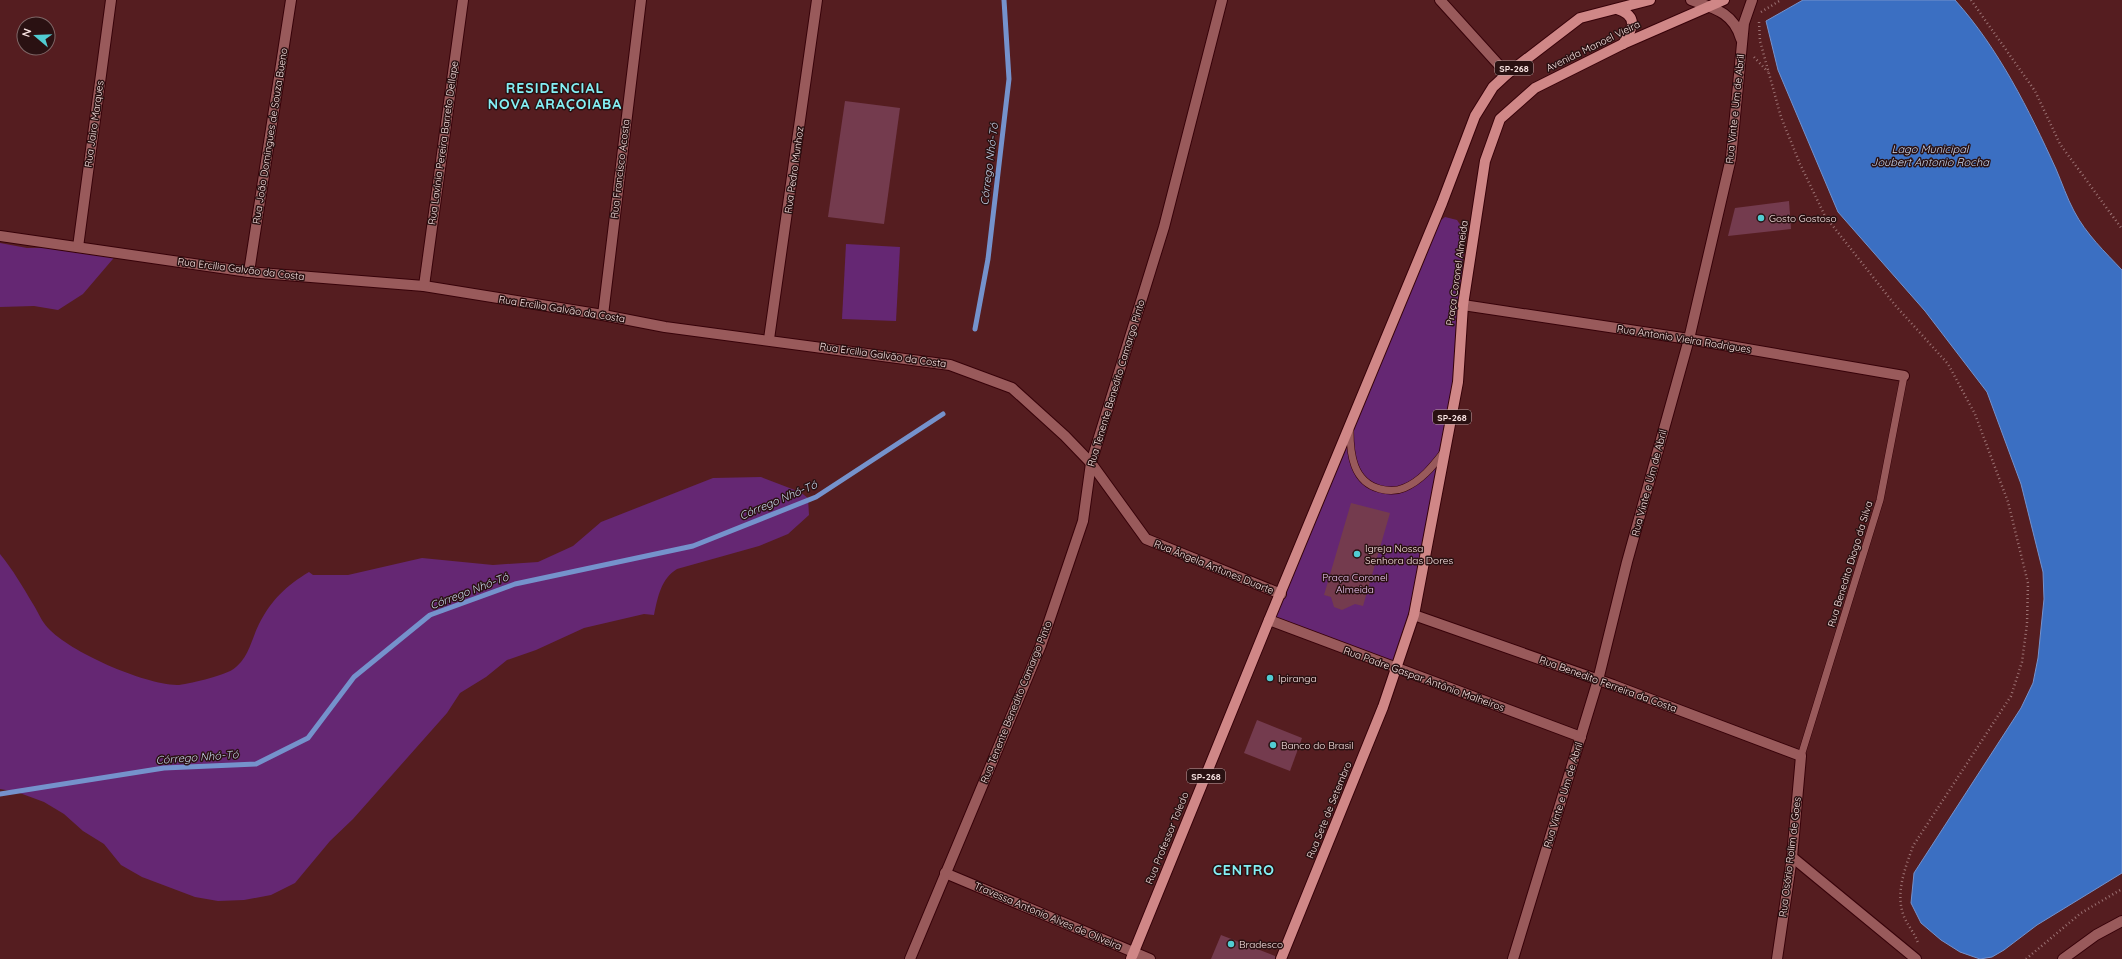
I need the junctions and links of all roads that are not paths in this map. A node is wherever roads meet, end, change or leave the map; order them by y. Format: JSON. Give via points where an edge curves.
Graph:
{"nodes":[{"id":1,"x":111,"y":0,"type":"edge"},
{"id":2,"x":291,"y":0,"type":"edge"},
{"id":3,"x":463,"y":0,"type":"edge"},
{"id":4,"x":641,"y":0,"type":"edge"},
{"id":5,"x":817,"y":0,"type":"edge"},
{"id":6,"x":1222,"y":0,"type":"edge"},
{"id":7,"x":1440,"y":0,"type":"edge"},
{"id":8,"x":1650,"y":0,"type":"edge"},
{"id":9,"x":1691,"y":0,"type":"edge"},
{"id":10,"x":1724,"y":0,"type":"edge"},
{"id":11,"x":1752,"y":0,"type":"edge"},
{"id":12,"x":1635,"y":2,"type":"edge"},
{"id":13,"x":1709,"y":6,"type":"junction"},
{"id":14,"x":1618,"y":9,"type":"junction"},
{"id":15,"x":1742,"y":42,"type":"junction"},
{"id":16,"x":1623,"y":44,"type":"junction"},
{"id":17,"x":1507,"y":74,"type":"junction"},
{"id":18,"x":1485,"y":161,"type":"joint"},
{"id":19,"x":0,"y":236,"type":"edge"},
{"id":20,"x":78,"y":247,"type":"junction"},
{"id":21,"x":249,"y":272,"type":"junction"},
{"id":22,"x":424,"y":286,"type":"junction"},
{"id":23,"x":1463,"y":305,"type":"junction"},
{"id":24,"x":603,"y":314,"type":"junction"},
{"id":25,"x":769,"y":339,"type":"junction"},
{"id":26,"x":1689,"y":339,"type":"junction"},
{"id":27,"x":1904,"y":376,"type":"joint"},
{"id":28,"x":1350,"y":426,"type":"junction"},
{"id":29,"x":1446,"y":450,"type":"junction"},
{"id":30,"x":1091,"y":463,"type":"junction"},
{"id":31,"x":1281,"y":594,"type":"junction"},
{"id":32,"x":1414,"y":615,"type":"junction"},
{"id":33,"x":1269,"y":620,"type":"junction"},
{"id":34,"x":1397,"y":669,"type":"junction"},
{"id":35,"x":1598,"y":680,"type":"junction"},
{"id":36,"x":1581,"y":737,"type":"junction"},
{"id":37,"x":1801,"y":756,"type":"junction"},
{"id":38,"x":1792,"y":857,"type":"junction"},
{"id":39,"x":945,"y":873,"type":"junction"},
{"id":40,"x":2122,"y":921,"type":"edge"},
{"id":41,"x":1133,"y":956,"type":"edge"},
{"id":42,"x":910,"y":959,"type":"edge"},
{"id":43,"x":1150,"y":959,"type":"edge"},
{"id":44,"x":1281,"y":959,"type":"edge"},
{"id":45,"x":1514,"y":959,"type":"edge"},
{"id":46,"x":1777,"y":959,"type":"edge"},
{"id":47,"x":1916,"y":959,"type":"edge"},
{"id":48,"x":2063,"y":959,"type":"edge"}],
"edges":[{"from":1,"to":20,"type":"street","name":"Rua Jairo Marques"},
{"from":2,"to":21,"type":"street","name":"Rua João Domingues de Souza Bueno"},
{"from":3,"to":22,"type":"street","name":"Rua Lavínia Pereira Barreto Dellape"},
{"from":4,"to":24,"type":"street","name":"Rua Francisco Acosta"},
{"from":5,"to":25,"type":"street","name":"Rua Pedro Munhoz"},
{"from":6,"to":30,"type":"street","name":"Rua Tenente Benedito Camargo Pinto","via":[[1164,227]]},
{"from":7,"to":17,"type":"street"},
{"from":8,"to":12,"type":"main road","name":"Avenida Manoel Vieira","number":"SP-268"},
{"from":9,"to":13,"type":"street"},
{"from":10,"to":13,"type":"main road","name":"Avenida Manoel Vieira","number":"SP-268"},
{"from":11,"to":15,"type":"street","name":"Rua Vinte e Um de Abril","via":[[1744,23]]},
{"from":12,"to":14,"type":"main road","name":"Avenida Manoel Vieira","number":"SP-268"},
{"from":13,"to":15,"type":"street","via":[[1727,14],[1738,28]]},
{"from":13,"to":16,"type":"main road","name":"Avenida Manoel Vieira","number":"SP-268"},
{"from":14,"to":16,"type":"main road","via":[[1631,17],[1633,24]]},
{"from":14,"to":17,"type":"main road","name":"Avenida Manoel Vieira","number":"SP-268","via":[[1580,18]]},
{"from":15,"to":26,"type":"street","name":"Rua Vinte e Um de Abril","via":[[1731,158]]},
{"from":16,"to":18,"type":"main road","name":"Avenida Manoel Vieira","number":"SP-268","via":[[1535,88],[1500,119]]},
{"from":17,"to":28,"type":"main road","name":"Avenida Manoel Vieira","number":"SP-268","via":[[1493,87],[1475,116]]},
{"from":18,"to":23,"type":"main road","name":"Praça Coronel Almeida","number":"SP-268"},
{"from":19,"to":20,"type":"street","name":"Rua Ercilia Galvão da Costa"},
{"from":20,"to":21,"type":"street","name":"Rua Ercilia Galvão da Costa"},
{"from":21,"to":22,"type":"street","name":"Rua Ercilia Galvão da Costa"},
{"from":22,"to":24,"type":"street","name":"Rua Ercilia Galvão da Costa"},
{"from":23,"to":26,"type":"street","name":"Rua Antonio Vieira Rodrigues"},
{"from":23,"to":29,"type":"main road","name":"Praça Coronel Almeida","number":"SP-268","via":[[1458,382]]},
{"from":24,"to":25,"type":"street","name":"Rua Ercilia Galvão da Costa","via":[[665,327]]},
{"from":25,"to":30,"type":"street","name":"Rua Ercilia Galvão da Costa","via":[[950,365],[1012,388]]},
{"from":26,"to":27,"type":"street","name":"Rua Antonio Vieira Rodrigues"},
{"from":26,"to":35,"type":"street","name":"Rua Vinte e Um de Abril"},
{"from":27,"to":37,"type":"lane","name":"Rua Benedito Diogo da Silva","via":[[1880,500]]},
{"from":28,"to":29,"type":"lane","via":[[1351,457],[1356,470],[1363,480],[1388,491],[1404,488],[1418,480]]},
{"from":28,"to":31,"type":"main road","number":"SP-268"},
{"from":29,"to":32,"type":"main road","name":"Praça Coronel Almeida","number":"SP-268"},
{"from":30,"to":31,"type":"street","name":"Rua Ângela Antunes Duarte","via":[[1146,539]]},
{"from":30,"to":39,"type":"street","name":"Rua Tenente Benedito Camargo Pinto","via":[[1083,521],[1041,646]]},
{"from":31,"to":33,"type":"main road","name":"Rua Professor Toledo","number":"SP-268"},
{"from":32,"to":34,"type":"main road","name":"Praça Coronel Almeida","number":"SP-268"},
{"from":32,"to":35,"type":"street","name":"Rua Benedito Ferreira da Costa"},
{"from":33,"to":34,"type":"street","name":"Rua Padre Gaspar Antônio Malheiros"},
{"from":33,"to":41,"type":"main road","name":"Rua Professor Toledo","number":"SP-268"},
{"from":34,"to":36,"type":"street","name":"Rua Padre Gaspar Antônio Malheiros"},
{"from":34,"to":44,"type":"main road","name":"Rua Sete de Setembro","number":"SP-268","via":[[1384,707]]},
{"from":35,"to":36,"type":"street","name":"Rua Vinte e Um de Abril"},
{"from":35,"to":37,"type":"street","name":"Rua Benedito Ferreira da Costa"},
{"from":36,"to":45,"type":"street","name":"Rua Vinte e Um de Abril"},
{"from":37,"to":38,"type":"street","name":"Rua Osório Rolim de Goes"},
{"from":38,"to":46,"type":"street","name":"Rua Osório Rolim de Goes"},
{"from":38,"to":47,"type":"street"},
{"from":39,"to":41,"type":"street","name":"Travessa Antonio Alves de Oliveira"},
{"from":39,"to":42,"type":"street","name":"Rua Tenente Benedito Camargo Pinto"},
{"from":40,"to":48,"type":"street","via":[[2096,935]]},
{"from":41,"to":43,"type":"street","name":"Travessa Antonio Alves de Oliveira"}]}
